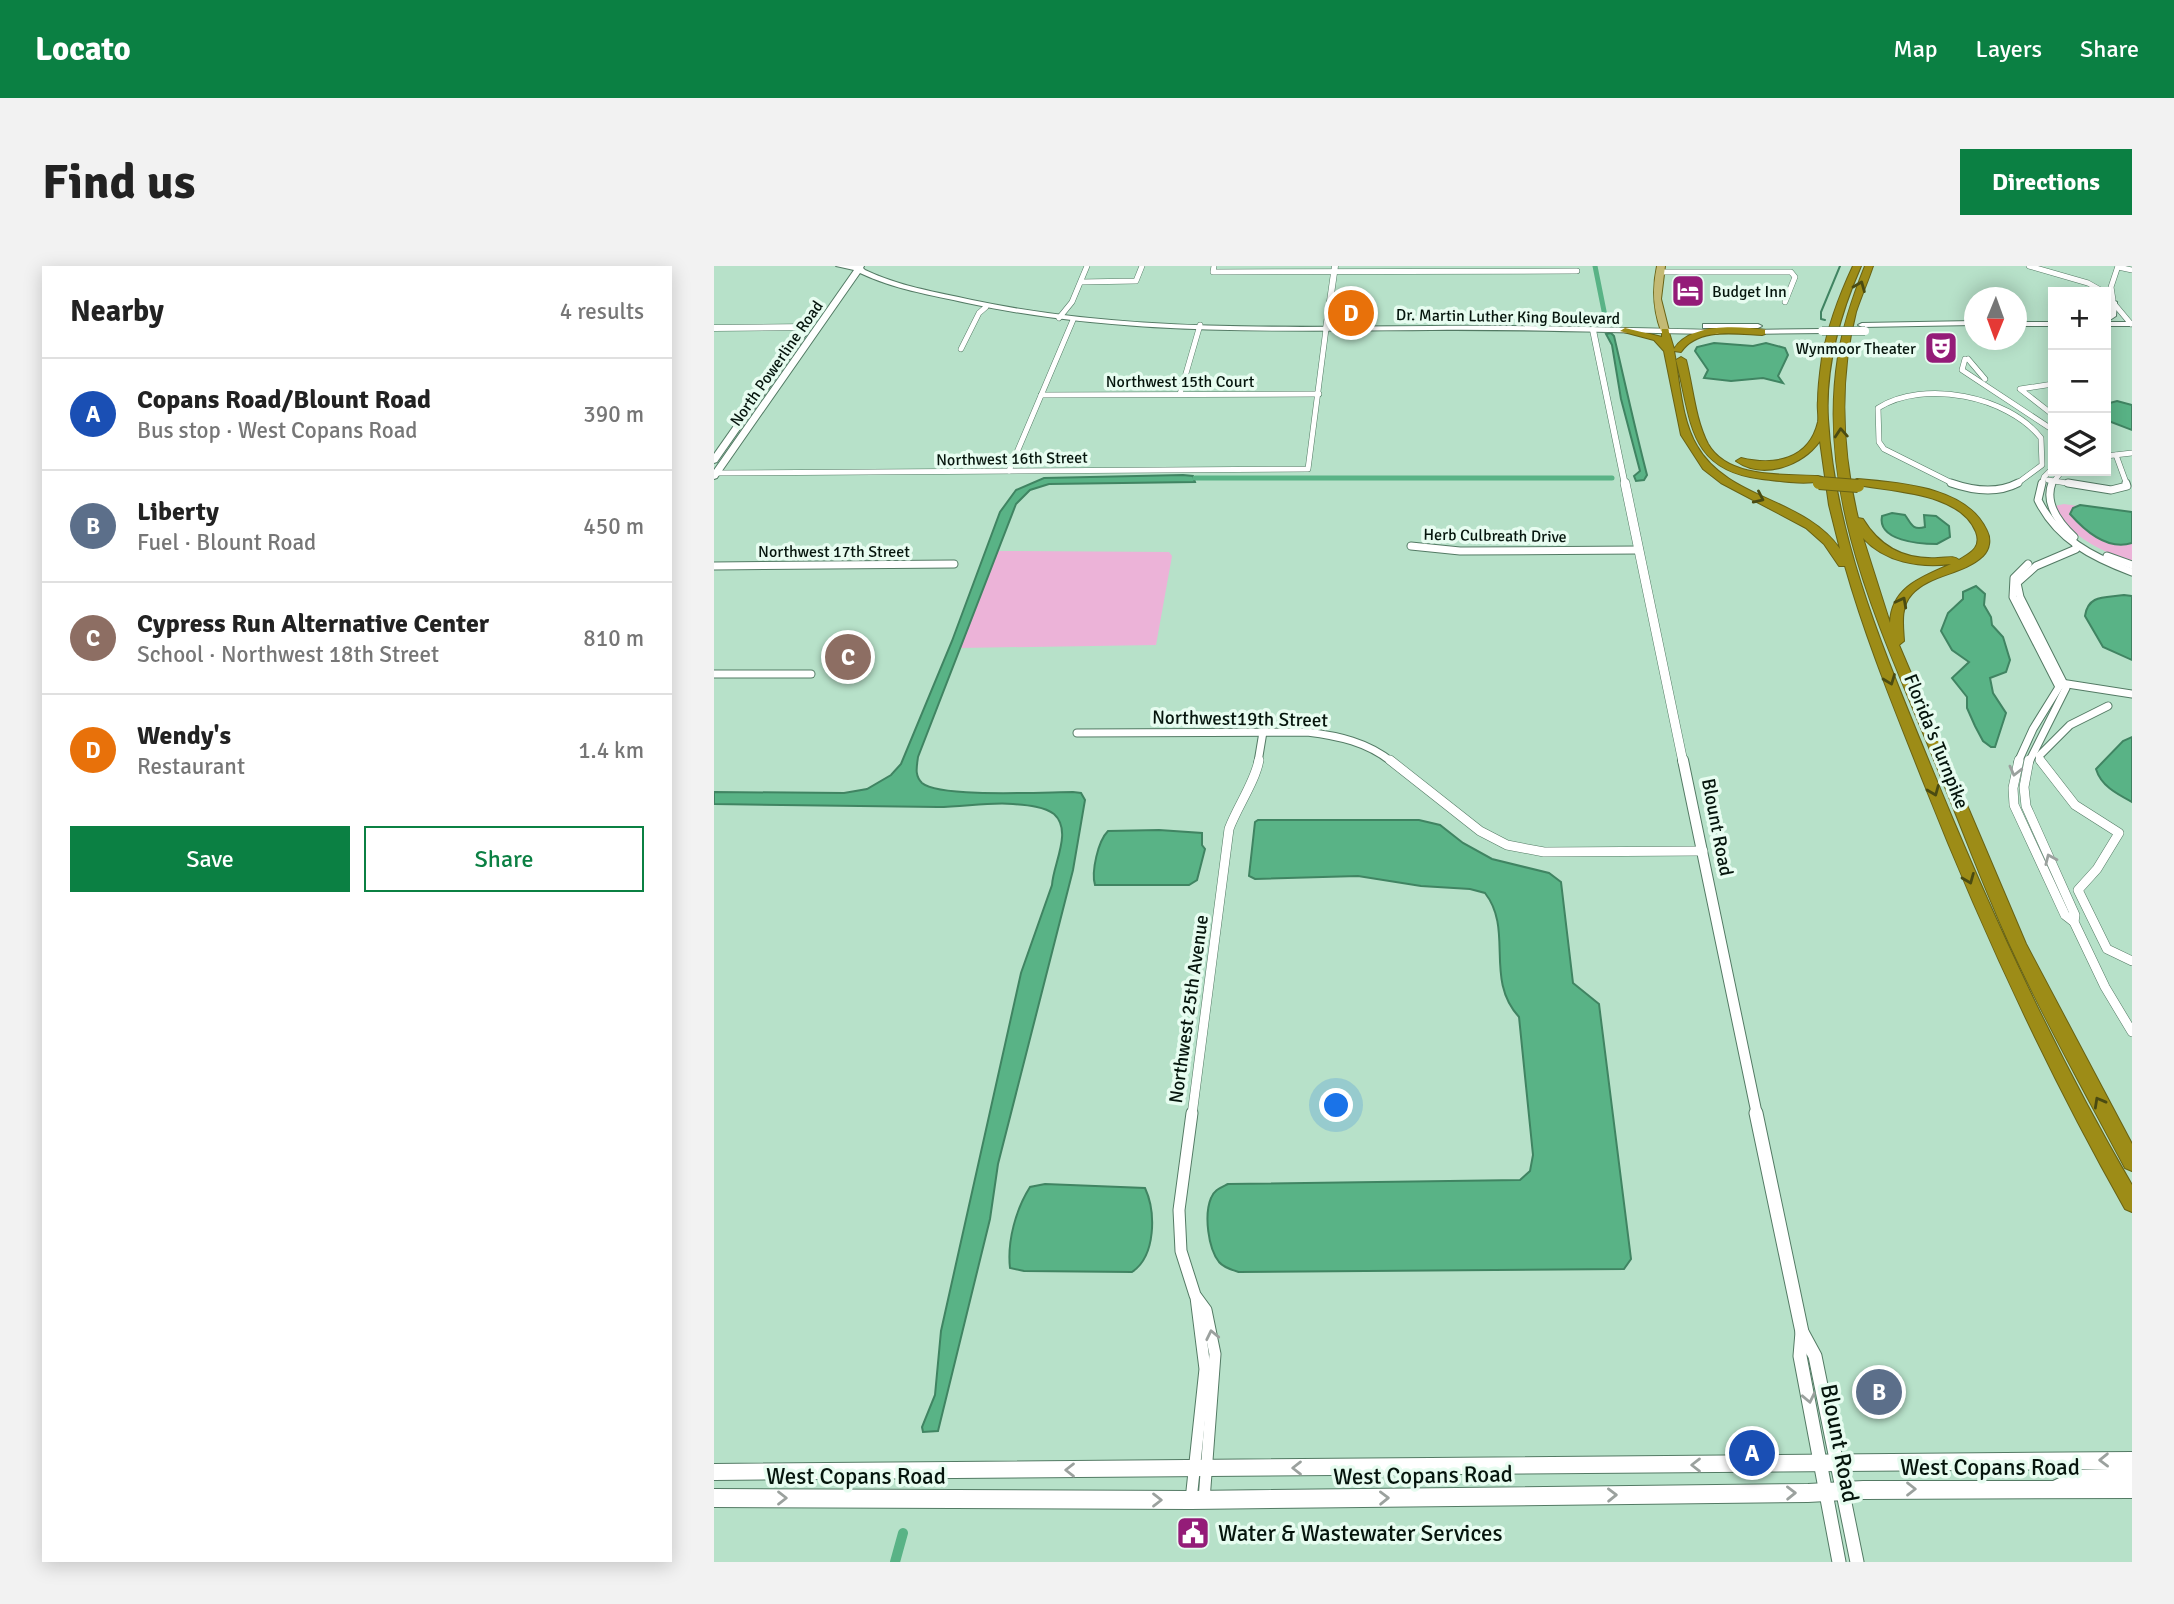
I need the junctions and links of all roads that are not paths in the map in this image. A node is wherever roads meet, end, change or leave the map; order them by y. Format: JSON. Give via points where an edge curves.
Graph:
{"nodes":[{"id":1,"x":839,"y":266,"type":"edge"},
{"id":2,"x":1087,"y":266,"type":"edge"},
{"id":3,"x":1142,"y":266,"type":"edge"},
{"id":4,"x":1857,"y":266,"type":"edge"},
{"id":5,"x":1869,"y":266,"type":"edge"},
{"id":6,"x":2029,"y":266,"type":"edge"},
{"id":7,"x":854,"y":267,"type":"edge"},
{"id":8,"x":2118,"y":267,"type":"edge"},
{"id":9,"x":1213,"y":269,"type":"edge"},
{"id":10,"x":1335,"y":269,"type":"edge"},
{"id":11,"x":1660,"y":269,"type":"edge"},
{"id":12,"x":2132,"y":270,"type":"edge"},
{"id":13,"x":1577,"y":271,"type":"dead end"},
{"id":14,"x":1081,"y":282,"type":"junction"},
{"id":15,"x":2095,"y":287,"type":"edge"},
{"id":16,"x":2111,"y":287,"type":"joint"},
{"id":17,"x":945,"y":296,"type":"junction"},
{"id":18,"x":1785,"y":302,"type":"dead end"},
{"id":19,"x":2113,"y":302,"type":"junction"},
{"id":20,"x":986,"y":307,"type":"junction"},
{"id":21,"x":1060,"y":316,"type":"junction"},
{"id":22,"x":2111,"y":317,"type":"edge"},
{"id":23,"x":1073,"y":320,"type":"junction"},
{"id":24,"x":1112,"y":320,"type":"junction"},
{"id":25,"x":2111,"y":322,"type":"edge"},
{"id":26,"x":2027,"y":324,"type":"edge"},
{"id":27,"x":2048,"y":324,"type":"edge"},
{"id":28,"x":2132,"y":324,"type":"edge"},
{"id":29,"x":1199,"y":326,"type":"junction"},
{"id":30,"x":1461,"y":326,"type":"junction"},
{"id":31,"x":1964,"y":326,"type":"edge"},
{"id":32,"x":1327,"y":327,"type":"junction"},
{"id":33,"x":714,"y":328,"type":"edge"},
{"id":34,"x":1822,"y":328,"type":"junction"},
{"id":35,"x":1668,"y":329,"type":"junction"},
{"id":36,"x":1593,"y":330,"type":"junction"},
{"id":37,"x":1625,"y":331,"type":"junction"},
{"id":38,"x":1762,"y":332,"type":"junction"},
{"id":39,"x":807,"y":333,"type":"junction"},
{"id":40,"x":961,"y":349,"type":"dead end"},
{"id":41,"x":1674,"y":351,"type":"junction"},
{"id":42,"x":1976,"y":374,"type":"junction"},
{"id":43,"x":2048,"y":385,"type":"edge"},
{"id":44,"x":1677,"y":386,"type":"junction"},
{"id":45,"x":1996,"y":386,"type":"junction"},
{"id":46,"x":1989,"y":387,"type":"junction"},
{"id":47,"x":1690,"y":390,"type":"junction"},
{"id":48,"x":1180,"y":394,"type":"junction"},
{"id":49,"x":1319,"y":394,"type":"junction"},
{"id":50,"x":1041,"y":395,"type":"junction"},
{"id":51,"x":1823,"y":416,"type":"junction"},
{"id":52,"x":2046,"y":419,"type":"edge"},
{"id":53,"x":2027,"y":423,"type":"junction"},
{"id":54,"x":2132,"y":451,"type":"edge"},
{"id":55,"x":2111,"y":453,"type":"edge"},
{"id":56,"x":2111,"y":454,"type":"edge"},
{"id":57,"x":2116,"y":455,"type":"junction"},
{"id":58,"x":714,"y":460,"type":"edge"},
{"id":59,"x":1009,"y":471,"type":"junction"},
{"id":60,"x":2033,"y":473,"type":"junction"},
{"id":61,"x":2048,"y":473,"type":"edge"},
{"id":62,"x":715,"y":475,"type":"edge"},
{"id":63,"x":2057,"y":476,"type":"edge"},
{"id":64,"x":2043,"y":478,"type":"junction"},
{"id":65,"x":1818,"y":481,"type":"junction"},
{"id":66,"x":2052,"y":481,"type":"junction"},
{"id":67,"x":1857,"y":484,"type":"junction"},
{"id":68,"x":1850,"y":501,"type":"junction"},
{"id":69,"x":2079,"y":544,"type":"junction"},
{"id":70,"x":1639,"y":547,"type":"junction"},
{"id":71,"x":954,"y":564,"type":"dead end"},
{"id":72,"x":2132,"y":565,"type":"edge"},
{"id":73,"x":714,"y":566,"type":"edge"},
{"id":74,"x":2132,"y":572,"type":"edge"},
{"id":75,"x":1859,"y":593,"type":"junction"},
{"id":76,"x":1903,"y":667,"type":"junction"},
{"id":77,"x":714,"y":674,"type":"edge"},
{"id":78,"x":811,"y":674,"type":"dead end"},
{"id":79,"x":2061,"y":685,"type":"junction"},
{"id":80,"x":2132,"y":697,"type":"edge"},
{"id":81,"x":2108,"y":706,"type":"dead end"},
{"id":82,"x":1263,"y":732,"type":"junction"},
{"id":83,"x":2036,"y":732,"type":"junction"},
{"id":84,"x":1077,"y":733,"type":"dead end"},
{"id":85,"x":2052,"y":740,"type":"junction"},
{"id":86,"x":1703,"y":851,"type":"junction"},
{"id":87,"x":2093,"y":920,"type":"junction"},
{"id":88,"x":2074,"y":922,"type":"junction"},
{"id":89,"x":2132,"y":961,"type":"edge"},
{"id":90,"x":2132,"y":1032,"type":"edge"},
{"id":91,"x":2132,"y":1161,"type":"edge"},
{"id":92,"x":2132,"y":1203,"type":"edge"},
{"id":93,"x":2132,"y":1460,"type":"edge"},
{"id":94,"x":1830,"y":1464,"type":"junction"},
{"id":95,"x":1201,"y":1469,"type":"junction"},
{"id":96,"x":714,"y":1472,"type":"edge"},
{"id":97,"x":2132,"y":1476,"type":"edge"},
{"id":98,"x":2132,"y":1489,"type":"edge"},
{"id":99,"x":2052,"y":1490,"type":"junction"},
{"id":100,"x":1835,"y":1491,"type":"junction"},
{"id":101,"x":714,"y":1498,"type":"edge"},
{"id":102,"x":1198,"y":1500,"type":"junction"},
{"id":103,"x":1839,"y":1562,"type":"edge"},
{"id":104,"x":1857,"y":1562,"type":"edge"}],
"edges":[{"from":1,"to":7,"type":"main road","name":"Dr. Martin Luther King Boulevard"},
{"from":2,"to":14,"type":"street"},
{"from":3,"to":14,"type":"street","via":[[1136,281]]},
{"from":4,"to":51,"type":"highway","name":"Florida's Turnpike","via":[[1838,316],[1825,375]]},
{"from":68,"to":5,"type":"highway","name":"Florida's Turnpike","one_way":true,"via":[[1841,439],[1842,367],[1850,318]]},
{"from":6,"to":15,"type":"street"},
{"from":7,"to":17,"type":"main road","name":"Dr. Martin Luther King Boulevard"},
{"from":7,"to":39,"type":"main road","name":"North Powerline Road"},
{"from":8,"to":12,"type":"street"},
{"from":8,"to":16,"type":"street"},
{"from":9,"to":10,"type":"street"},
{"from":10,"to":13,"type":"street"},
{"from":10,"to":32,"type":"street"},
{"from":11,"to":18,"type":"street","via":[[1791,272],[1795,277]]},
{"from":11,"to":35,"type":"main road","via":[[1656,301]]},
{"from":14,"to":21,"type":"street"},
{"from":16,"to":19,"type":"street"},
{"from":17,"to":20,"type":"main road","name":"Dr. Martin Luther King Boulevard"},
{"from":17,"to":21,"type":"main road","name":"Dr. Martin Luther King Boulevard"},
{"from":19,"to":22,"type":"main road"},
{"from":19,"to":28,"type":"street"},
{"from":20,"to":21,"type":"main road","name":"Dr. Martin Luther King Boulevard"},
{"from":20,"to":40,"type":"street"},
{"from":21,"to":23,"type":"main road","name":"Dr. Martin Luther King Boulevard"},
{"from":21,"to":24,"type":"main road","name":"Dr. Martin Luther King Boulevard"},
{"from":23,"to":24,"type":"main road"},
{"from":23,"to":29,"type":"main road","name":"Dr. Martin Luther King Boulevard"},
{"from":23,"to":50,"type":"street"},
{"from":24,"to":29,"type":"main road","name":"Dr. Martin Luther King Boulevard"},
{"from":25,"to":28,"type":"main road"},
{"from":26,"to":27,"type":"main road"},
{"from":29,"to":32,"type":"main road","name":"Dr. Martin Luther King Boulevard"},
{"from":29,"to":48,"type":"street"},
{"from":30,"to":32,"type":"main road","name":"Dr. Martin Luther King Boulevard"},
{"from":30,"to":32,"type":"main road","name":"Dr. Martin Luther King Boulevard"},
{"from":30,"to":35,"type":"main road","name":"Dr. Martin Luther King Boulevard"},
{"from":30,"to":36,"type":"main road","name":"Dr. Martin Luther King Boulevard"},
{"from":31,"to":34,"type":"main road","bridge":true},
{"from":32,"to":49,"type":"street"},
{"from":33,"to":39,"type":"street","via":[[773,327]]},
{"from":34,"to":35,"type":"main road"},
{"from":34,"to":38,"type":"main road","name":"Dr. Martin Luther King Boulevard"},
{"from":35,"to":37,"type":"main road","name":"Dr. Martin Luther King Boulevard"},
{"from":35,"to":38,"type":"main road","name":"Dr. Martin Luther King Boulevard"},
{"from":35,"to":41,"type":"highway"},
{"from":36,"to":37,"type":"main road","name":"Dr. Martin Luther King Boulevard"},
{"from":36,"to":70,"type":"street","name":"Blount Road"},
{"from":37,"to":41,"type":"highway","via":[[1657,338]]},
{"from":38,"to":41,"type":"highway","via":[[1691,335]]},
{"from":39,"to":58,"type":"main road","name":"North Powerline Road"},
{"from":39,"to":62,"type":"main road","name":"North Powerline Road"},
{"from":41,"to":44,"type":"highway"},
{"from":41,"to":47,"type":"highway"},
{"from":42,"to":42,"type":"street","via":[[1962,370],[1965,360]]},
{"from":42,"to":45,"type":"street"},
{"from":42,"to":46,"type":"street"},
{"from":43,"to":52,"type":"street","via":[[2020,389]]},
{"from":44,"to":65,"type":"highway","via":[[1697,446],[1718,465],[1756,478]]},
{"from":44,"to":75,"type":"highway","one_way":true,"via":[[1691,446],[1698,456],[1727,482],[1819,530],[1836,549]]},
{"from":45,"to":46,"type":"street"},
{"from":45,"to":52,"type":"street"},
{"from":46,"to":52,"type":"street"},
{"from":47,"to":51,"type":"highway","via":[[1709,442],[1745,462],[1781,464],[1804,455],[1814,445]]},
{"from":47,"to":65,"type":"highway","via":[[1704,444],[1715,457],[1754,474]]},
{"from":48,"to":49,"type":"street","name":"Northwest 15th Court"},
{"from":48,"to":50,"type":"street","name":"Northwest 15th Court"},
{"from":49,"to":59,"type":"street","name":"Northwest 16th Street","via":[[1308,469]]},
{"from":50,"to":59,"type":"street"},
{"from":51,"to":75,"type":"highway","name":"Florida's Turnpike","via":[[1838,522]]},
{"from":52,"to":53,"type":"street"},
{"from":53,"to":60,"type":"street","via":[[2041,438],[2042,466]]},
{"from":53,"to":60,"type":"street","via":[[2012,412],[1959,395],[1906,397],[1878,408],[1879,442],[1884,449],[1953,483],[2003,490]]},
{"from":54,"to":55,"type":"street"},
{"from":54,"to":57,"type":"street"},
{"from":56,"to":57,"type":"street"},
{"from":57,"to":66,"type":"street","via":[[2127,486],[2112,490]]},
{"from":59,"to":62,"type":"street","name":"Northwest 16th Street"},
{"from":60,"to":64,"type":"street"},
{"from":61,"to":64,"type":"street"},
{"from":63,"to":66,"type":"street"},
{"from":64,"to":66,"type":"street"},
{"from":64,"to":69,"type":"street","via":[[2038,500],[2042,511],[2060,533]]},
{"from":65,"to":67,"type":"highway","bridge":true},
{"from":66,"to":69,"type":"street","via":[[2048,500],[2052,510]]},
{"from":67,"to":68,"type":"highway","via":[[1916,495],[1953,509],[1974,528],[1978,536],[1975,548],[1950,561],[1900,557],[1866,535]]},
{"from":76,"to":67,"type":"highway","one_way":true,"via":[[1895,619],[1898,604],[1917,583],[1978,554],[1983,538],[1969,514],[1948,502],[1912,490]]},
{"from":68,"to":76,"type":"highway","name":"Florida's Turnpike","via":[[1869,579]]},
{"from":69,"to":72,"type":"street"},
{"from":69,"to":74,"type":"street"},
{"from":69,"to":79,"type":"street","via":[[2028,564],[2010,585],[2022,617]]},
{"from":70,"to":70,"type":"street","name":"Herb Culbreath Drive","via":[[1411,546],[1460,551]]},
{"from":70,"to":86,"type":"street","name":"Blount Road"},
{"from":71,"to":73,"type":"street","name":"Northwest 17th Street"},
{"from":75,"to":92,"type":"highway","name":"Florida's Turnpike","one_way":true,"via":[[1984,916],[2039,1033]]},
{"from":91,"to":76,"type":"highway","name":"Florida's Turnpike","one_way":true,"via":[[2059,1029],[2003,912]]},
{"from":77,"to":78,"type":"street"},
{"from":79,"to":80,"type":"street"},
{"from":79,"to":83,"type":"street"},
{"from":81,"to":85,"type":"street","via":[[2075,720]]},
{"from":82,"to":84,"type":"street","name":"Northwest19th Street"},
{"from":82,"to":86,"type":"street","name":"Northwest19th Street","via":[[1328,734],[1361,742],[1394,761],[1480,831],[1519,848],[1544,852]]},
{"from":82,"to":95,"type":"street","name":"Northwest 25th Avenue","via":[[1257,770],[1230,830],[1178,1217],[1205,1369]]},
{"from":83,"to":85,"type":"street"},
{"from":83,"to":88,"type":"street","via":[[2015,765],[2014,806],[2065,915]]},
{"from":85,"to":87,"type":"street","via":[[2039,756],[2041,762],[2075,805],[2119,833],[2078,890]]},
{"from":86,"to":94,"type":"street","name":"Blount Road","via":[[1802,1332],[1800,1356]]},
{"from":87,"to":88,"type":"street"},
{"from":87,"to":89,"type":"street","via":[[2108,949]]},
{"from":88,"to":90,"type":"street"},
{"from":93,"to":94,"type":"main road","name":"West Copans Road","one_way":true},
{"from":94,"to":95,"type":"main road","name":"West Copans Road","one_way":true},
{"from":94,"to":100,"type":"street","name":"Blount Road"},
{"from":95,"to":96,"type":"main road","name":"West Copans Road","one_way":true},
{"from":95,"to":102,"type":"street","name":"Northwest 25th Avenue"},
{"from":97,"to":99,"type":"main road","via":[[2076,1479]]},
{"from":98,"to":99,"type":"main road","name":"West Copans Road"},
{"from":100,"to":99,"type":"main road","name":"West Copans Road","one_way":true},
{"from":102,"to":100,"type":"main road","name":"West Copans Road","one_way":true},
{"from":100,"to":103,"type":"street","name":"Blount Road"},
{"from":100,"to":104,"type":"street","name":"Blount Road"},
{"from":101,"to":102,"type":"main road","name":"West Copans Road","one_way":true}]}
